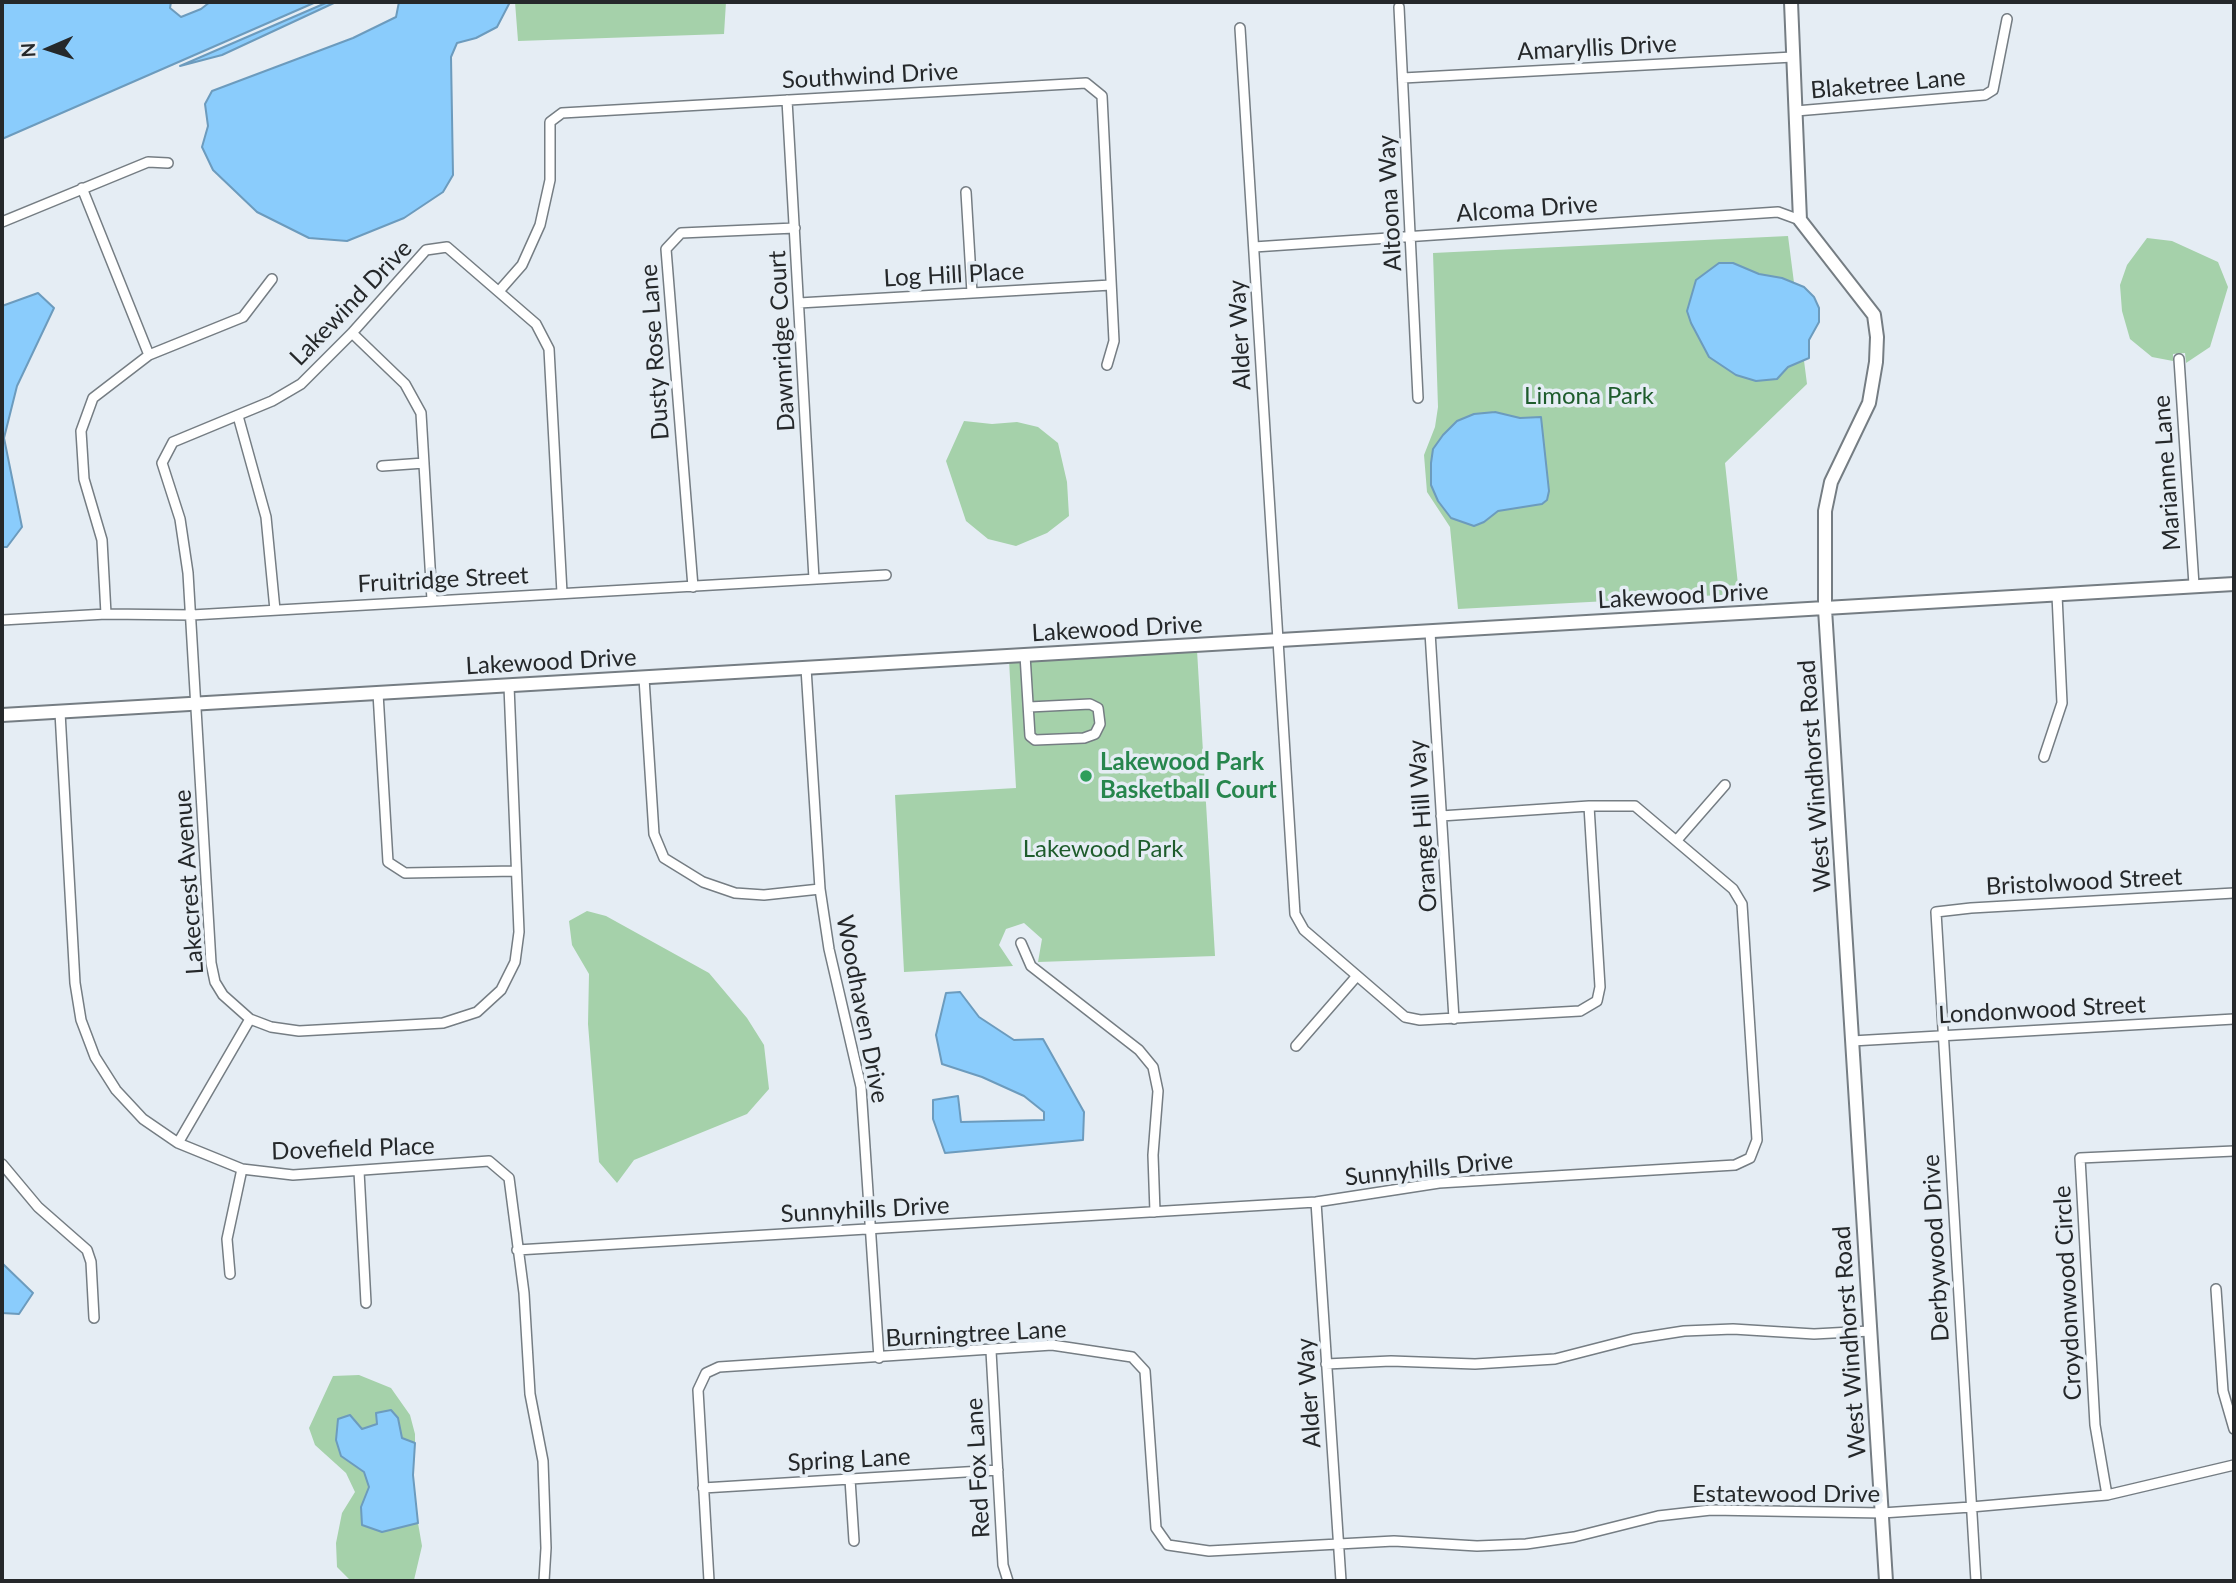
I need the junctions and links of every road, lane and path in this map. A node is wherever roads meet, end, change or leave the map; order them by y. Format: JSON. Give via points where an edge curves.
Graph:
{"nodes":[{"id":1,"x":1791,"y":2,"type":"edge"},
{"id":2,"x":1399,"y":7,"type":"dead end"},
{"id":3,"x":2007,"y":19,"type":"dead end"},
{"id":4,"x":1240,"y":27,"type":"dead end"},
{"id":5,"x":1793,"y":57,"type":"junction"},
{"id":6,"x":1404,"y":78,"type":"junction"},
{"id":7,"x":787,"y":100,"type":"junction"},
{"id":8,"x":1796,"y":111,"type":"junction"},
{"id":9,"x":168,"y":163,"type":"dead end"},
{"id":10,"x":82,"y":188,"type":"junction"},
{"id":11,"x":967,"y":192,"type":"dead end"},
{"id":12,"x":1800,"y":220,"type":"junction"},
{"id":13,"x":2,"y":222,"type":"edge"},
{"id":14,"x":794,"y":228,"type":"junction"},
{"id":15,"x":1410,"y":236,"type":"junction"},
{"id":16,"x":1254,"y":247,"type":"junction"},
{"id":17,"x":272,"y":279,"type":"dead end"},
{"id":18,"x":1111,"y":285,"type":"junction"},
{"id":19,"x":500,"y":290,"type":"junction"},
{"id":20,"x":972,"y":293,"type":"junction"},
{"id":21,"x":799,"y":303,"type":"junction"},
{"id":22,"x":352,"y":333,"type":"junction"},
{"id":23,"x":149,"y":355,"type":"junction"},
{"id":24,"x":2179,"y":359,"type":"dead end"},
{"id":25,"x":1107,"y":365,"type":"dead end"},
{"id":26,"x":1418,"y":398,"type":"dead end"},
{"id":27,"x":238,"y":416,"type":"junction"},
{"id":28,"x":424,"y":463,"type":"junction"},
{"id":29,"x":382,"y":466,"type":"dead end"},
{"id":30,"x":886,"y":575,"type":"dead end"},
{"id":31,"x":814,"y":579,"type":"junction"},
{"id":32,"x":2234,"y":584,"type":"edge"},
{"id":33,"x":2194,"y":585,"type":"junction"},
{"id":34,"x":693,"y":587,"type":"junction"},
{"id":35,"x":562,"y":593,"type":"junction"},
{"id":36,"x":2057,"y":595,"type":"junction"},
{"id":37,"x":432,"y":600,"type":"junction"},
{"id":38,"x":1825,"y":608,"type":"junction"},
{"id":39,"x":275,"y":610,"type":"junction"},
{"id":40,"x":106,"y":614,"type":"junction"},
{"id":41,"x":192,"y":615,"type":"junction"},
{"id":42,"x":2,"y":620,"type":"edge"},
{"id":43,"x":1430,"y":632,"type":"junction"},
{"id":44,"x":1278,"y":640,"type":"junction"},
{"id":45,"x":1025,"y":655,"type":"junction"},
{"id":46,"x":806,"y":668,"type":"junction"},
{"id":47,"x":644,"y":678,"type":"junction"},
{"id":48,"x":509,"y":686,"type":"junction"},
{"id":49,"x":378,"y":693,"type":"junction"},
{"id":50,"x":197,"y":704,"type":"junction"},
{"id":51,"x":1029,"y":707,"type":"junction"},
{"id":52,"x":60,"y":712,"type":"junction"},
{"id":53,"x":2,"y":715,"type":"edge"},
{"id":54,"x":2044,"y":757,"type":"dead end"},
{"id":55,"x":1725,"y":785,"type":"dead end"},
{"id":56,"x":1589,"y":806,"type":"junction"},
{"id":57,"x":1441,"y":816,"type":"junction"},
{"id":58,"x":1677,"y":840,"type":"junction"},
{"id":59,"x":516,"y":871,"type":"junction"},
{"id":60,"x":820,"y":889,"type":"junction"},
{"id":61,"x":2234,"y":893,"type":"edge"},
{"id":62,"x":1936,"y":912,"type":"joint"},
{"id":63,"x":1021,"y":943,"type":"dead end"},
{"id":64,"x":1356,"y":977,"type":"junction"},
{"id":65,"x":1454,"y":1018,"type":"junction"},
{"id":66,"x":2234,"y":1018,"type":"edge"},
{"id":67,"x":250,"y":1019,"type":"junction"},
{"id":68,"x":1943,"y":1035,"type":"junction"},
{"id":69,"x":1852,"y":1041,"type":"junction"},
{"id":70,"x":1296,"y":1046,"type":"dead end"},
{"id":71,"x":178,"y":1143,"type":"junction"},
{"id":72,"x":2234,"y":1150,"type":"edge"},
{"id":73,"x":2,"y":1164,"type":"edge"},
{"id":74,"x":242,"y":1169,"type":"junction"},
{"id":75,"x":359,"y":1171,"type":"junction"},
{"id":76,"x":1316,"y":1202,"type":"junction"},
{"id":77,"x":1154,"y":1212,"type":"junction"},
{"id":78,"x":872,"y":1228,"type":"junction"},
{"id":79,"x":517,"y":1250,"type":"junction"},
{"id":80,"x":230,"y":1274,"type":"dead end"},
{"id":81,"x":2216,"y":1289,"type":"dead end"},
{"id":82,"x":366,"y":1303,"type":"dead end"},
{"id":83,"x":94,"y":1318,"type":"dead end"},
{"id":84,"x":1870,"y":1331,"type":"junction"},
{"id":85,"x":991,"y":1351,"type":"junction"},
{"id":86,"x":879,"y":1358,"type":"junction"},
{"id":87,"x":1326,"y":1364,"type":"junction"},
{"id":88,"x":2234,"y":1429,"type":"edge"},
{"id":89,"x":2234,"y":1465,"type":"edge"},
{"id":90,"x":998,"y":1471,"type":"junction"},
{"id":91,"x":850,"y":1479,"type":"junction"},
{"id":92,"x":703,"y":1488,"type":"junction"},
{"id":93,"x":2107,"y":1495,"type":"junction"},
{"id":94,"x":1970,"y":1507,"type":"junction"},
{"id":95,"x":1882,"y":1513,"type":"junction"},
{"id":96,"x":854,"y":1541,"type":"dead end"},
{"id":97,"x":1337,"y":1543,"type":"junction"},
{"id":98,"x":544,"y":1581,"type":"edge"},
{"id":99,"x":709,"y":1581,"type":"edge"},
{"id":100,"x":1008,"y":1581,"type":"edge"},
{"id":101,"x":1341,"y":1581,"type":"edge"},
{"id":102,"x":1886,"y":1581,"type":"edge"},
{"id":103,"x":1976,"y":1581,"type":"edge"}],
"edges":[{"from":1,"to":5,"type":"street"},
{"from":2,"to":6,"type":"street","name":"Altoona Way"},
{"from":3,"to":8,"type":"street","name":"Blaketree Lane","via":[[1993,90],[1985,95]]},
{"from":4,"to":16,"type":"street","name":"Alder Way"},
{"from":5,"to":6,"type":"street","name":"Amaryllis Drive"},
{"from":5,"to":8,"type":"street"},
{"from":6,"to":15,"type":"street","name":"Altoona Way"},
{"from":7,"to":14,"type":"street","name":"Dawnridge Court"},
{"from":7,"to":18,"type":"street","name":"Southwind Drive","via":[[1086,83],[1102,96]]},
{"from":7,"to":19,"type":"street","name":"Southwind Drive","via":[[562,113],[550,122],[551,180],[540,225],[522,265]]},
{"from":8,"to":12,"type":"street"},
{"from":9,"to":10,"type":"street","via":[[148,162]]},
{"from":10,"to":13,"type":"street"},
{"from":10,"to":23,"type":"street"},
{"from":11,"to":20,"type":"street"},
{"from":12,"to":15,"type":"street","name":"Alcoma Drive","via":[[1778,212]]},
{"from":12,"to":38,"type":"street","name":"West Windhorst Road","via":[[1874,315],[1877,337],[1869,403],[1831,482],[1825,511]]},
{"from":14,"to":21,"type":"street","name":"Dawnridge Court"},
{"from":14,"to":34,"type":"street","name":"Dusty Rose Lane","via":[[681,233],[666,249]]},
{"from":15,"to":16,"type":"street","name":"Alcoma Drive"},
{"from":15,"to":26,"type":"street","name":"Altoona Way"},
{"from":16,"to":44,"type":"street","name":"Alder Way"},
{"from":17,"to":23,"type":"street","via":[[243,317]]},
{"from":18,"to":20,"type":"street","name":"Log Hill Place"},
{"from":18,"to":25,"type":"street","name":"Southwind Drive","via":[[1114,341]]},
{"from":19,"to":22,"type":"street","name":"Lakewind Drive","via":[[447,247],[426,250]]},
{"from":19,"to":35,"type":"street","name":"Lakewind Drive","via":[[536,324],[548,349]]},
{"from":20,"to":21,"type":"street","name":"Log Hill Place"},
{"from":21,"to":31,"type":"street","name":"Dawnridge Court"},
{"from":22,"to":27,"type":"street","name":"Lakewind Drive","via":[[301,384]]},
{"from":22,"to":28,"type":"street","via":[[405,384],[422,414]]},
{"from":23,"to":40,"type":"street","via":[[93,398],[81,431],[84,479],[102,540]]},
{"from":24,"to":33,"type":"street","name":"Marianne Lane"},
{"from":27,"to":39,"type":"street","via":[[266,517]]},
{"from":27,"to":41,"type":"street","name":"Lakewind Drive","via":[[173,442],[162,463],[180,519]]},
{"from":28,"to":29,"type":"street"},
{"from":28,"to":37,"type":"street"},
{"from":30,"to":31,"type":"street","name":"Fruitridge Street"},
{"from":31,"to":34,"type":"street","name":"Fruitridge Street"},
{"from":32,"to":33,"type":"street","name":"Lakewood Drive"},
{"from":33,"to":36,"type":"street","name":"Lakewood Drive"},
{"from":34,"to":35,"type":"street","name":"Fruitridge Street"},
{"from":35,"to":37,"type":"street","name":"Fruitridge Street"},
{"from":36,"to":38,"type":"street","name":"Lakewood Drive"},
{"from":36,"to":54,"type":"street","via":[[2062,703]]},
{"from":37,"to":39,"type":"street","name":"Fruitridge Street"},
{"from":38,"to":43,"type":"street","name":"Lakewood Drive"},
{"from":38,"to":69,"type":"street","name":"West Windhorst Road"},
{"from":39,"to":41,"type":"street","name":"Fruitridge Street"},
{"from":40,"to":41,"type":"street","name":"Fruitridge Street"},
{"from":40,"to":42,"type":"street","name":"Fruitridge Street"},
{"from":41,"to":50,"type":"street","name":"Lakewind Drive"},
{"from":43,"to":44,"type":"street","name":"Lakewood Drive"},
{"from":43,"to":57,"type":"street","name":"Orange Hill Way"},
{"from":44,"to":45,"type":"street","name":"Lakewood Drive"},
{"from":44,"to":64,"type":"street","name":"Alder Way","via":[[1295,914],[1304,930]]},
{"from":45,"to":46,"type":"street","name":"Lakewood Drive"},
{"from":45,"to":51,"type":"street"},
{"from":46,"to":47,"type":"street","name":"Lakewood Drive"},
{"from":46,"to":60,"type":"street","name":"Woodhaven Drive"},
{"from":47,"to":48,"type":"street","name":"Lakewood Drive"},
{"from":47,"to":60,"type":"street","via":[[654,834],[664,858],[703,882],[735,893]]},
{"from":48,"to":49,"type":"street","name":"Lakewood Drive"},
{"from":48,"to":59,"type":"street","name":"Lakecrest Avenue"},
{"from":49,"to":50,"type":"street","name":"Lakewood Drive"},
{"from":49,"to":59,"type":"street","via":[[388,862],[405,873]]},
{"from":50,"to":52,"type":"street","name":"Lakewood Drive"},
{"from":50,"to":67,"type":"street","name":"Lakecrest Avenue","via":[[211,963],[223,995]]},
{"from":51,"to":51,"type":"street","via":[[1030,736],[1035,740],[1084,738],[1095,734],[1100,724],[1098,708],[1090,704]]},
{"from":52,"to":53,"type":"street","name":"Lakewood Drive"},
{"from":52,"to":71,"type":"street","name":"Dovefield Place","via":[[81,1020],[95,1057],[116,1090],[144,1119]]},
{"from":55,"to":58,"type":"street"},
{"from":56,"to":57,"type":"street","name":"Sunnyhills Drive"},
{"from":56,"to":58,"type":"street","name":"Sunnyhills Drive","via":[[1635,806]]},
{"from":56,"to":65,"type":"street","name":"Alder Way","via":[[1600,987],[1597,1001],[1580,1012]]},
{"from":57,"to":65,"type":"street","name":"Orange Hill Way"},
{"from":58,"to":76,"type":"street","name":"Sunnyhills Drive","via":[[1733,889],[1742,904],[1757,1140],[1751,1158],[1735,1165],[1439,1183]]},
{"from":59,"to":67,"type":"street","name":"Lakecrest Avenue","via":[[519,932],[515,961],[501,990],[477,1012],[443,1023],[299,1031]]},
{"from":60,"to":78,"type":"street","name":"Woodhaven Drive","via":[[861,1087]]},
{"from":61,"to":62,"type":"street","name":"Bristolwood Street"},
{"from":62,"to":68,"type":"street","name":"Derbywood Drive"},
{"from":63,"to":77,"type":"street","via":[[1031,966],[1139,1050],[1153,1068],[1158,1091]]},
{"from":64,"to":65,"type":"street","name":"Alder Way","via":[[1405,1017]]},
{"from":64,"to":70,"type":"street"},
{"from":66,"to":68,"type":"street","name":"Londonwood Street"},
{"from":67,"to":71,"type":"street"},
{"from":68,"to":69,"type":"street","name":"Londonwood Street"},
{"from":68,"to":94,"type":"street","name":"Derbywood Drive"},
{"from":69,"to":84,"type":"street","name":"West Windhorst Road"},
{"from":71,"to":74,"type":"street","name":"Dovefield Place"},
{"from":72,"to":93,"type":"street","name":"Croydonwood Circle","via":[[2080,1158],[2095,1425]]},
{"from":73,"to":83,"type":"street","via":[[38,1207],[87,1250]]},
{"from":74,"to":75,"type":"street","name":"Dovefield Place","via":[[293,1175]]},
{"from":74,"to":80,"type":"street","via":[[227,1240]]},
{"from":75,"to":79,"type":"street","name":"Dovefield Place","via":[[489,1161],[509,1178]]},
{"from":75,"to":82,"type":"street"},
{"from":76,"to":77,"type":"street","name":"Sunnyhills Drive"},
{"from":76,"to":87,"type":"street","name":"Alder Way"},
{"from":77,"to":78,"type":"street","name":"Sunnyhills Drive"},
{"from":78,"to":79,"type":"street","name":"Sunnyhills Drive"},
{"from":78,"to":86,"type":"street","name":"Woodhaven Drive"},
{"from":79,"to":98,"type":"street","name":"Dovefield Place","via":[[530,1394],[543,1461]]},
{"from":81,"to":88,"type":"street","via":[[2223,1391]]},
{"from":84,"to":87,"type":"street","via":[[1684,1331],[1555,1359]]},
{"from":84,"to":95,"type":"street","name":"West Windhorst Road"},
{"from":85,"to":86,"type":"street","name":"Burningtree Lane"},
{"from":85,"to":90,"type":"street","name":"Red Fox Lane"},
{"from":85,"to":97,"type":"street","name":"Burningtree Lane","via":[[1052,1345],[1132,1357],[1146,1371],[1156,1528],[1168,1545],[1209,1551]]},
{"from":86,"to":92,"type":"street","name":"Burningtree Lane","via":[[719,1367],[706,1373],[698,1390]]},
{"from":87,"to":97,"type":"street","name":"Alder Way"},
{"from":89,"to":93,"type":"street","name":"Estatewood Drive"},
{"from":90,"to":91,"type":"street","name":"Spring Lane"},
{"from":90,"to":100,"type":"street","name":"Red Fox Lane","via":[[1003,1565]]},
{"from":91,"to":92,"type":"street","name":"Spring Lane"},
{"from":91,"to":96,"type":"street"},
{"from":92,"to":99,"type":"street"},
{"from":93,"to":94,"type":"street","name":"Estatewood Drive"},
{"from":94,"to":95,"type":"street","name":"Estatewood Drive"},
{"from":94,"to":103,"type":"street","name":"Derbywood Drive"},
{"from":95,"to":97,"type":"street","name":"Estatewood Drive","via":[[1711,1510],[1658,1516],[1526,1544]]},
{"from":95,"to":102,"type":"street","name":"West Windhorst Road"},
{"from":97,"to":101,"type":"street","name":"Alder Way"}]}
